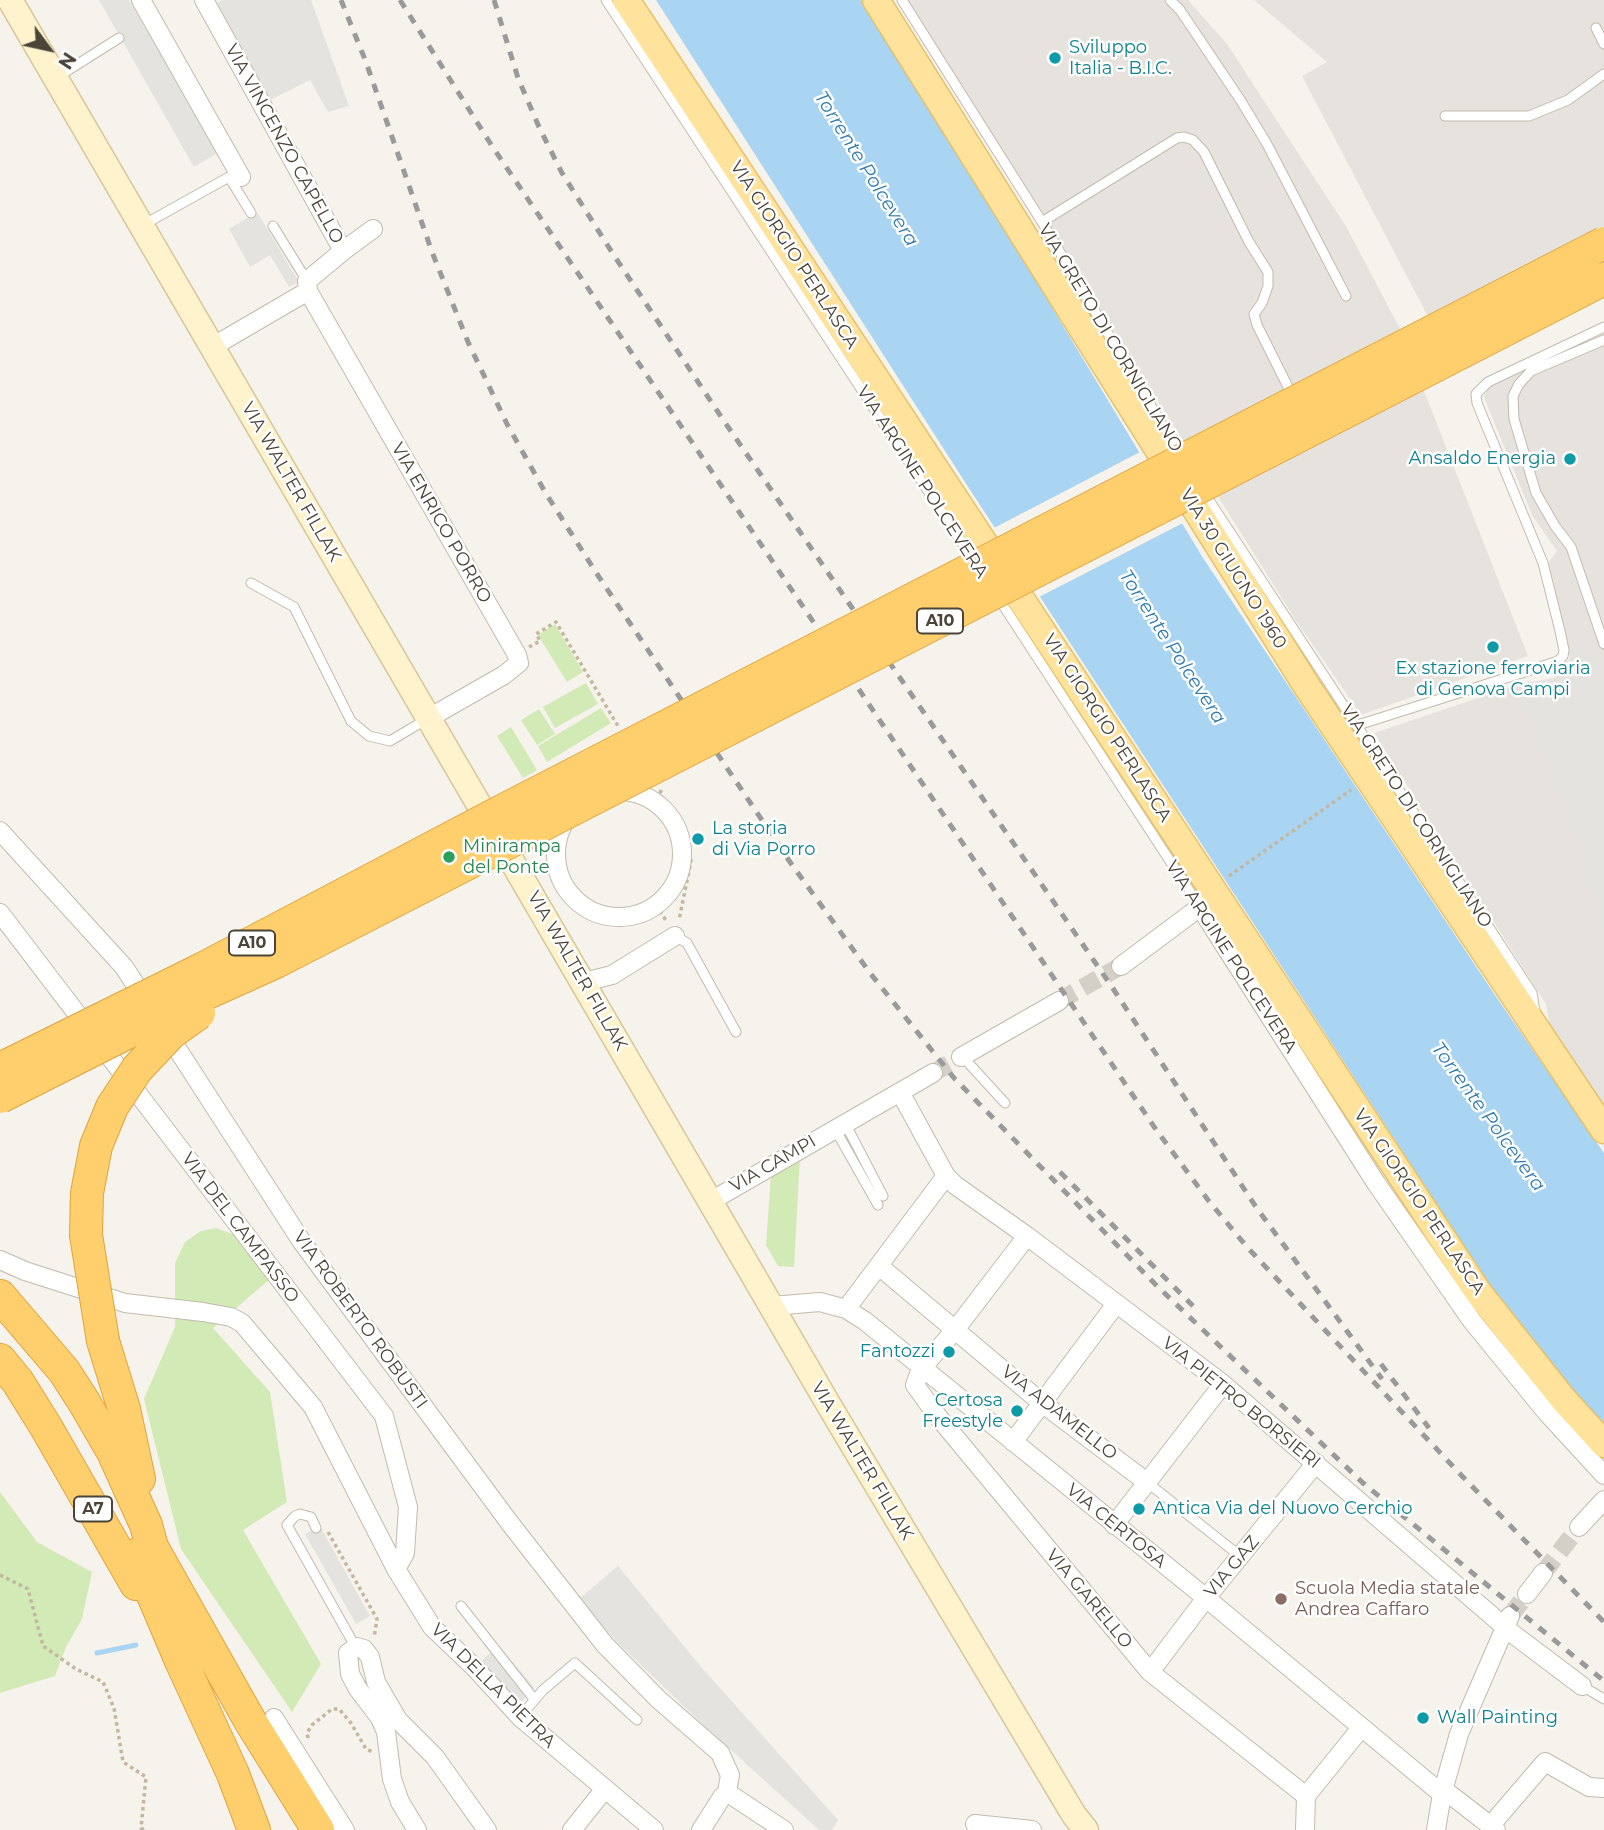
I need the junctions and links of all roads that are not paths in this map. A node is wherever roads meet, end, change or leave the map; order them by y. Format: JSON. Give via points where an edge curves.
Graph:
{"nodes":[{"id":1,"x":10,"y":0,"type":"edge"},
{"id":2,"x":141,"y":0,"type":"edge"},
{"id":3,"x":204,"y":0,"type":"edge"},
{"id":4,"x":606,"y":0,"type":"edge"},
{"id":5,"x":626,"y":0,"type":"edge"},
{"id":6,"x":876,"y":0,"type":"edge"},
{"id":7,"x":902,"y":0,"type":"edge"},
{"id":8,"x":1170,"y":0,"type":"edge"},
{"id":9,"x":1596,"y":28,"type":"dead end"},
{"id":10,"x":119,"y":38,"type":"dead end"},
{"id":11,"x":1604,"y":44,"type":"edge"},
{"id":12,"x":1604,"y":74,"type":"edge"},
{"id":13,"x":55,"y":78,"type":"junction"},
{"id":14,"x":1445,"y":116,"type":"dead end"},
{"id":15,"x":241,"y":177,"type":"dead end"},
{"id":16,"x":250,"y":213,"type":"dead end"},
{"id":17,"x":1042,"y":222,"type":"junction"},
{"id":18,"x":142,"y":226,"type":"junction"},
{"id":19,"x":273,"y":226,"type":"dead end"},
{"id":20,"x":373,"y":229,"type":"dead end"},
{"id":21,"x":1604,"y":243,"type":"edge"},
{"id":22,"x":343,"y":251,"type":"junction"},
{"id":23,"x":1604,"y":279,"type":"edge"},
{"id":24,"x":307,"y":286,"type":"junction"},
{"id":25,"x":1346,"y":296,"type":"dead end"},
{"id":26,"x":1604,"y":327,"type":"edge"},
{"id":27,"x":1604,"y":340,"type":"edge"},
{"id":28,"x":212,"y":347,"type":"junction"},
{"id":29,"x":1301,"y":414,"type":"dead end"},
{"id":30,"x":981,"y":572,"type":"dead end"},
{"id":31,"x":251,"y":583,"type":"dead end"},
{"id":32,"x":989,"y":584,"type":"dead end"},
{"id":33,"x":1604,"y":644,"type":"edge"},
{"id":34,"x":429,"y":718,"type":"junction"},
{"id":35,"x":1358,"y":725,"type":"junction"},
{"id":36,"x":1372,"y":779,"type":"junction"},
{"id":37,"x":0,"y":831,"type":"edge"},
{"id":38,"x":681,"y":869,"type":"joint"},
{"id":39,"x":1213,"y":894,"type":"junction"},
{"id":40,"x":0,"y":913,"type":"edge"},
{"id":41,"x":675,"y":936,"type":"joint"},
{"id":42,"x":276,"y":962,"type":"junction"},
{"id":43,"x":1121,"y":966,"type":"tunnel mouth"},
{"id":44,"x":584,"y":982,"type":"junction"},
{"id":45,"x":1059,"y":1001,"type":"tunnel mouth"},
{"id":46,"x":736,"y":1032,"type":"dead end"},
{"id":47,"x":961,"y":1057,"type":"joint"},
{"id":48,"x":0,"y":1069,"type":"edge"},
{"id":49,"x":933,"y":1073,"type":"tunnel mouth"},
{"id":50,"x":900,"y":1092,"type":"junction"},
{"id":51,"x":0,"y":1097,"type":"edge"},
{"id":52,"x":1005,"y":1103,"type":"dead end"},
{"id":53,"x":840,"y":1126,"type":"junction"},
{"id":54,"x":1604,"y":1130,"type":"edge"},
{"id":55,"x":946,"y":1176,"type":"junction"},
{"id":56,"x":883,"y":1196,"type":"dead end"},
{"id":57,"x":711,"y":1201,"type":"junction"},
{"id":58,"x":878,"y":1205,"type":"dead end"},
{"id":59,"x":1027,"y":1236,"type":"junction"},
{"id":60,"x":0,"y":1260,"type":"edge"},
{"id":61,"x":879,"y":1266,"type":"junction"},
{"id":62,"x":0,"y":1296,"type":"edge"},
{"id":63,"x":1116,"y":1304,"type":"junction"},
{"id":64,"x":772,"y":1306,"type":"junction"},
{"id":65,"x":846,"y":1309,"type":"junction"},
{"id":66,"x":0,"y":1321,"type":"edge"},
{"id":67,"x":955,"y":1329,"type":"junction"},
{"id":68,"x":0,"y":1360,"type":"edge"},
{"id":69,"x":921,"y":1369,"type":"junction"},
{"id":70,"x":1223,"y":1384,"type":"junction"},
{"id":71,"x":1042,"y":1403,"type":"junction"},
{"id":72,"x":1013,"y":1442,"type":"junction"},
{"id":73,"x":1604,"y":1444,"type":"edge"},
{"id":74,"x":1316,"y":1463,"type":"junction"},
{"id":75,"x":1604,"y":1475,"type":"edge"},
{"id":76,"x":1148,"y":1483,"type":"junction"},
{"id":77,"x":1604,"y":1500,"type":"edge"},
{"id":78,"x":146,"y":1525,"type":"junction"},
{"id":79,"x":1114,"y":1525,"type":"junction"},
{"id":80,"x":1579,"y":1527,"type":"tunnel mouth"},
{"id":81,"x":321,"y":1528,"type":"road end"},
{"id":82,"x":1242,"y":1557,"type":"junction"},
{"id":83,"x":396,"y":1569,"type":"junction"},
{"id":84,"x":1543,"y":1573,"type":"tunnel mouth"},
{"id":85,"x":1527,"y":1594,"type":"tunnel mouth"},
{"id":86,"x":1206,"y":1598,"type":"junction"},
{"id":87,"x":461,"y":1606,"type":"dead end"},
{"id":88,"x":1507,"y":1621,"type":"junction"},
{"id":89,"x":361,"y":1650,"type":"junction"},
{"id":90,"x":181,"y":1661,"type":"junction"},
{"id":91,"x":1150,"y":1672,"type":"junction"},
{"id":92,"x":1583,"y":1686,"type":"joint"},
{"id":93,"x":534,"y":1699,"type":"junction"},
{"id":94,"x":1604,"y":1699,"type":"edge"},
{"id":95,"x":520,"y":1717,"type":"junction"},
{"id":96,"x":274,"y":1718,"type":"dead end"},
{"id":97,"x":637,"y":1720,"type":"dead end"},
{"id":98,"x":1361,"y":1728,"type":"junction"},
{"id":99,"x":382,"y":1783,"type":"dead end"},
{"id":100,"x":1604,"y":1788,"type":"edge"},
{"id":101,"x":604,"y":1790,"type":"junction"},
{"id":102,"x":1443,"y":1791,"type":"junction"},
{"id":103,"x":728,"y":1793,"type":"junction"},
{"id":104,"x":1306,"y":1796,"type":"junction"},
{"id":105,"x":975,"y":1824,"type":"dead end"},
{"id":106,"x":1494,"y":1828,"type":"edge"},
{"id":107,"x":254,"y":1830,"type":"edge"},
{"id":108,"x":318,"y":1830,"type":"edge"},
{"id":109,"x":345,"y":1830,"type":"edge"},
{"id":110,"x":405,"y":1830,"type":"edge"},
{"id":111,"x":417,"y":1830,"type":"edge"},
{"id":112,"x":487,"y":1830,"type":"edge"},
{"id":113,"x":572,"y":1830,"type":"edge"},
{"id":114,"x":654,"y":1830,"type":"edge"},
{"id":115,"x":701,"y":1830,"type":"edge"},
{"id":116,"x":784,"y":1830,"type":"edge"},
{"id":117,"x":1032,"y":1830,"type":"edge"},
{"id":118,"x":1086,"y":1830,"type":"edge"},
{"id":119,"x":1305,"y":1830,"type":"edge"},
{"id":120,"x":1436,"y":1830,"type":"edge"}],
"edges":[{"from":1,"to":13,"type":"main road","name":"VIA WALTER FILLAK"},
{"from":2,"to":15,"type":"street"},
{"from":3,"to":22,"type":"street","name":"VIA VINCENZO CAPELLO"},
{"from":4,"to":30,"type":"lane","name":"VIA ARGINE POLCEVERA"},
{"from":5,"to":39,"type":"main road","name":"VIA GIORGIO PERLASCA"},
{"from":6,"to":36,"type":"main road","name":"VIA 30 GIUGNO 1960","via":[[1308,688]]},
{"from":7,"to":17,"type":"lane","name":"VIA GRETO DI CORNIGLIANO"},
{"from":8,"to":25,"type":"lane","via":[[1267,144]]},
{"from":9,"to":11,"type":"lane"},
{"from":10,"to":13,"type":"lane"},
{"from":12,"to":14,"type":"lane","via":[[1569,100],[1529,116]]},
{"from":13,"to":18,"type":"main road","name":"VIA WALTER FILLAK"},
{"from":16,"to":18,"type":"lane","via":[[229,177]]},
{"from":17,"to":29,"type":"lane","via":[[1177,138],[1193,140],[1204,152],[1268,272],[1268,286],[1254,314]]},
{"from":17,"to":35,"type":"lane","name":"VIA GRETO DI CORNIGLIANO","via":[[1177,451]]},
{"from":18,"to":28,"type":"main road","name":"VIA WALTER FILLAK"},
{"from":19,"to":24,"type":"lane"},
{"from":20,"to":22,"type":"street"},
{"from":21,"to":48,"type":"highway","number":"A10","bridge":true,"via":[[204,968]]},
{"from":22,"to":24,"type":"street","name":"VIA VINCENZO CAPELLO"},
{"from":23,"to":42,"type":"highway","number":"A10","bridge":true},
{"from":24,"to":28,"type":"street","name":"VIA VINCENZO CAPELLO"},
{"from":24,"to":34,"type":"street","name":"VIA ENRICO PORRO","via":[[518,659],[516,668]]},
{"from":26,"to":35,"type":"lane","via":[[1488,382],[1476,394],[1543,563],[1564,650],[1558,661]]},
{"from":27,"to":33,"type":"lane","via":[[1531,371],[1513,397],[1514,419],[1536,493],[1571,547]]},
{"from":28,"to":34,"type":"main road","name":"VIA WALTER FILLAK"},
{"from":31,"to":34,"type":"lane","via":[[294,607],[352,721],[369,736],[390,741]]},
{"from":32,"to":39,"type":"lane","name":"VIA ARGINE POLCEVERA"},
{"from":34,"to":44,"type":"main road","name":"VIA WALTER FILLAK"},
{"from":35,"to":36,"type":"lane","name":"VIA GRETO DI CORNIGLIANO"},
{"from":36,"to":54,"type":"main road","name":"VIA 30 GIUGNO 1960"},
{"from":37,"to":103,"type":"street","name":"VIA ROBERTO ROBUSTI","via":[[124,967],[302,1242],[605,1645],[720,1753],[730,1775]]},
{"from":38,"to":38,"type":"street","via":[[660,903],[623,918],[603,916],[570,895],[555,859],[557,839],[565,820],[595,794],[634,792],[653,799],[673,821],[683,849]]},
{"from":39,"to":43,"type":"street"},
{"from":39,"to":73,"type":"main road","name":"VIA GIORGIO PERLASCA","via":[[1478,1292]]},
{"from":39,"to":75,"type":"street","name":"VIA ARGINE POLCEVERA","via":[[1376,1182],[1472,1321]]},
{"from":40,"to":83,"type":"street","name":"VIA DEL CAMPASSO","via":[[384,1416],[408,1507],[405,1553]]},
{"from":41,"to":44,"type":"street","via":[[612,975]]},
{"from":41,"to":46,"type":"lane","via":[[687,943]]},
{"from":42,"to":51,"type":"highway","number":"A10","bridge":true},
{"from":42,"to":78,"type":"highway","number":"A10","bridge":true,"via":[[171,1033],[136,1069],[112,1107],[96,1146],[86,1214],[88,1256],[103,1341],[141,1484]]},
{"from":44,"to":57,"type":"main road","name":"VIA WALTER FILLAK"},
{"from":45,"to":47,"type":"street"},
{"from":47,"to":52,"type":"lane"},
{"from":49,"to":50,"type":"street","name":"VIA CAMPI"},
{"from":50,"to":53,"type":"street","name":"VIA CAMPI"},
{"from":50,"to":55,"type":"street","name":"VIA PIETRO BORSIERI"},
{"from":53,"to":56,"type":"lane"},
{"from":53,"to":57,"type":"street","name":"VIA CAMPI"},
{"from":53,"to":58,"type":"lane","name":"VIA CAMPI"},
{"from":55,"to":59,"type":"street","name":"VIA PIETRO BORSIERI"},
{"from":55,"to":61,"type":"street"},
{"from":57,"to":64,"type":"main road","name":"VIA WALTER FILLAK"},
{"from":59,"to":63,"type":"street","name":"VIA PIETRO BORSIERI"},
{"from":59,"to":67,"type":"street"},
{"from":60,"to":83,"type":"street","name":"VIA DELLA PIETRA","via":[[125,1303],[231,1317],[242,1323],[313,1407]]},
{"from":61,"to":65,"type":"street"},
{"from":61,"to":67,"type":"street","name":"VIA ADAMELLO"},
{"from":62,"to":78,"type":"highway","number":"A7","via":[[78,1392],[113,1452]]},
{"from":63,"to":70,"type":"street","name":"VIA PIETRO BORSIERI"},
{"from":63,"to":71,"type":"street"},
{"from":64,"to":65,"type":"street","name":"VIA CERTOSA","via":[[820,1302]]},
{"from":64,"to":118,"type":"main road","name":"VIA WALTER FILLAK"},
{"from":65,"to":69,"type":"street","name":"VIA CERTOSA"},
{"from":66,"to":90,"type":"highway","number":"A7","via":[[48,1377],[98,1460]]},
{"from":67,"to":69,"type":"street"},
{"from":67,"to":71,"type":"street","name":"VIA ADAMELLO"},
{"from":68,"to":90,"type":"highway","number":"A7","via":[[46,1427]]},
{"from":69,"to":72,"type":"street","name":"VIA CERTOSA"},
{"from":69,"to":91,"type":"street","name":"VIA GARELLO","via":[[915,1385],[935,1413]]},
{"from":70,"to":74,"type":"street","name":"VIA PIETRO BORSIERI"},
{"from":70,"to":76,"type":"street"},
{"from":71,"to":72,"type":"street"},
{"from":71,"to":76,"type":"street","name":"VIA ADAMELLO"},
{"from":72,"to":79,"type":"street","name":"VIA CERTOSA"},
{"from":74,"to":82,"type":"street","name":"VIA GAZ"},
{"from":74,"to":88,"type":"street","name":"VIA PIETRO BORSIERI"},
{"from":76,"to":79,"type":"street"},
{"from":76,"to":82,"type":"lane","name":"VIA ADAMELLO"},
{"from":77,"to":80,"type":"street"},
{"from":78,"to":108,"type":"highway","number":"A7","via":[[152,1546],[220,1670]]},
{"from":79,"to":86,"type":"street","name":"VIA CERTOSA"},
{"from":81,"to":89,"type":"lane","via":[[305,1514],[295,1516],[287,1525]]},
{"from":82,"to":86,"type":"street","name":"VIA GAZ"},
{"from":83,"to":95,"type":"street","name":"VIA DELLA PIETRA","via":[[432,1627]]},
{"from":84,"to":85,"type":"street"},
{"from":86,"to":91,"type":"street","name":"VIA GAZ"},
{"from":86,"to":98,"type":"street","name":"VIA CERTOSA"},
{"from":87,"to":93,"type":"lane"},
{"from":88,"to":92,"type":"street","name":"VIA PIETRO BORSIERI"},
{"from":88,"to":102,"type":"street","via":[[1459,1734]]},
{"from":89,"to":111,"type":"street","via":[[351,1650],[347,1657],[350,1674],[380,1718],[392,1779]]},
{"from":89,"to":112,"type":"street","via":[[372,1661],[376,1682],[398,1720],[435,1757]]},
{"from":90,"to":107,"type":"highway","number":"A7"},
{"from":91,"to":104,"type":"street","name":"VIA GARELLO"},
{"from":92,"to":94,"type":"lane","name":"VIA PIETRO BORSIERI"},
{"from":93,"to":95,"type":"lane"},
{"from":93,"to":97,"type":"lane","via":[[575,1663]]},
{"from":95,"to":101,"type":"street","name":"VIA DELLA PIETRA"},
{"from":96,"to":109,"type":"street"},
{"from":98,"to":102,"type":"street","name":"VIA CERTOSA"},
{"from":98,"to":104,"type":"street"},
{"from":99,"to":110,"type":"street"},
{"from":100,"to":106,"type":"street","via":[[1589,1787],[1545,1762]]},
{"from":101,"to":113,"type":"street"},
{"from":101,"to":114,"type":"street","name":"VIA DELLA PIETRA"},
{"from":102,"to":106,"type":"street","name":"VIA CERTOSA"},
{"from":102,"to":120,"type":"street"},
{"from":103,"to":115,"type":"street"},
{"from":103,"to":116,"type":"street"},
{"from":104,"to":119,"type":"street"},
{"from":105,"to":117,"type":"street"}]}
